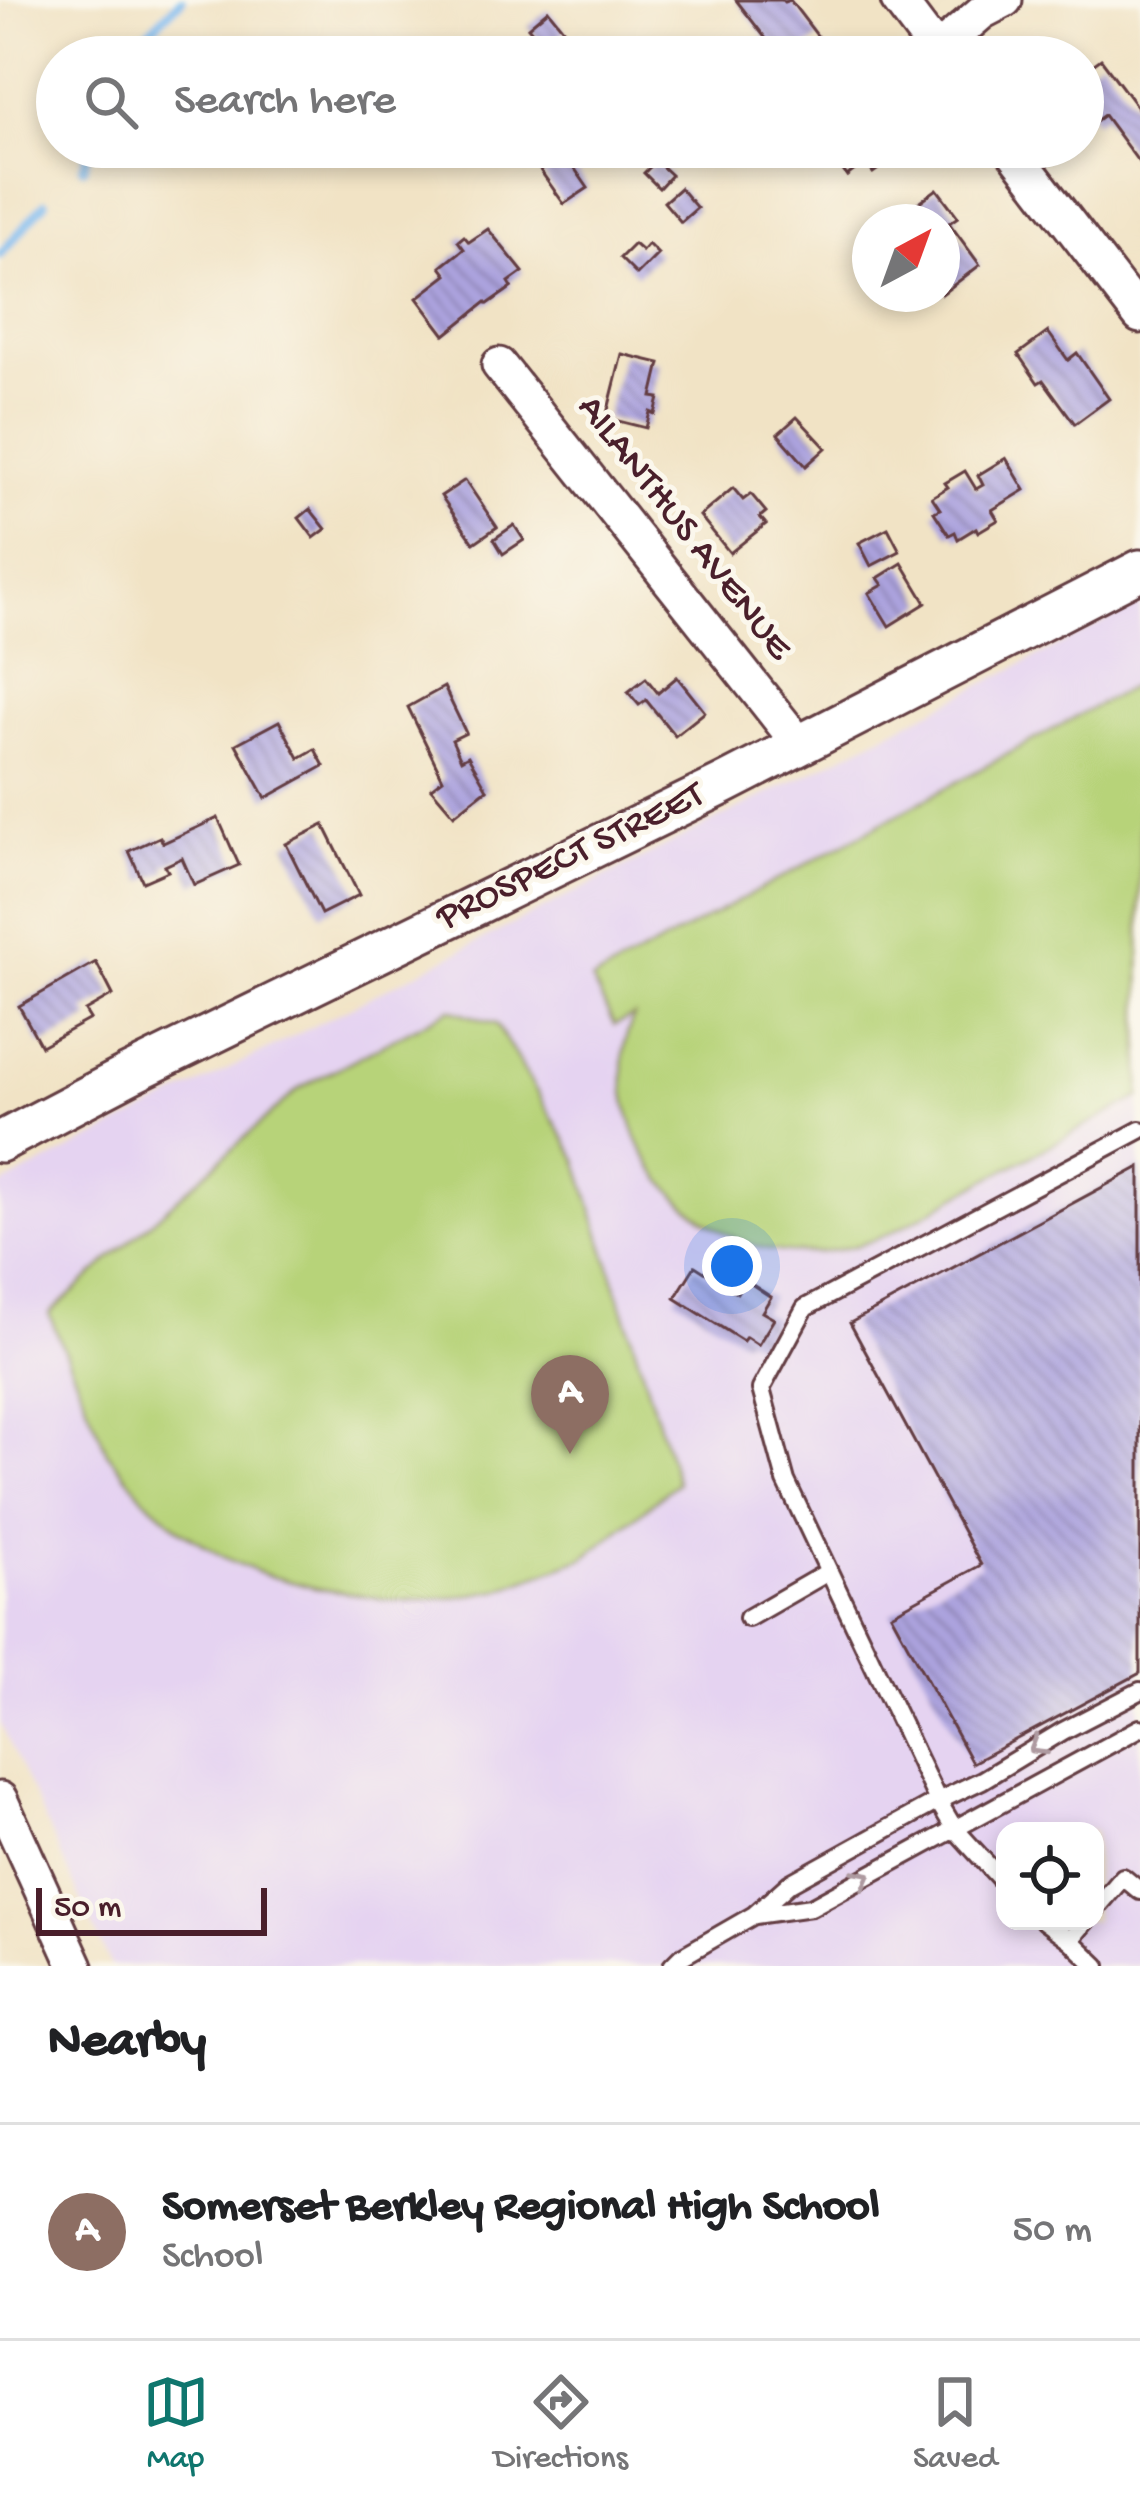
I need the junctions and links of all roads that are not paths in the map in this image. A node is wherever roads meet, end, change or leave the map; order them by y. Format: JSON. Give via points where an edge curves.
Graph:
{"nodes":[{"id":1,"x":898,"y":0,"type":"edge"},
{"id":2,"x":1006,"y":0,"type":"edge"},
{"id":3,"x":925,"y":36,"type":"edge"},
{"id":4,"x":957,"y":36,"type":"edge"},
{"id":5,"x":1026,"y":168,"type":"edge"},
{"id":6,"x":1140,"y":316,"type":"edge"},
{"id":7,"x":499,"y":364,"type":"dead end"},
{"id":8,"x":1140,"y":570,"type":"edge"},
{"id":9,"x":800,"y":745,"type":"junction"},
{"id":10,"x":1140,"y":1130,"type":"edge"},
{"id":11,"x":0,"y":1142,"type":"edge"},
{"id":12,"x":828,"y":1572,"type":"junction"},
{"id":13,"x":748,"y":1618,"type":"dead end"},
{"id":14,"x":1140,"y":1690,"type":"edge"},
{"id":15,"x":1140,"y":1728,"type":"edge"},
{"id":16,"x":0,"y":1799,"type":"edge"},
{"id":17,"x":938,"y":1802,"type":"junction"},
{"id":18,"x":954,"y":1828,"type":"junction"},
{"id":19,"x":996,"y":1874,"type":"edge"},
{"id":20,"x":1140,"y":1891,"type":"edge"},
{"id":21,"x":1104,"y":1899,"type":"edge"},
{"id":22,"x":754,"y":1915,"type":"junction"},
{"id":23,"x":1056,"y":1930,"type":"edge"},
{"id":24,"x":1078,"y":1930,"type":"edge"},
{"id":25,"x":1070,"y":1940,"type":"junction"},
{"id":26,"x":76,"y":1966,"type":"edge"},
{"id":27,"x":672,"y":1966,"type":"edge"},
{"id":28,"x":1097,"y":1966,"type":"edge"}],
"edges":[{"from":1,"to":3,"type":"street"},
{"from":2,"to":4,"type":"street"},
{"from":5,"to":6,"type":"street"},
{"from":7,"to":9,"type":"street","name":"AILANTHUS AVENUE"},
{"from":8,"to":9,"type":"street","name":"PROSPECT STREET"},
{"from":9,"to":11,"type":"street","name":"PROSPECT STREET"},
{"from":10,"to":12,"type":"lane","via":[[805,1308],[760,1389],[786,1481]]},
{"from":12,"to":13,"type":"lane"},
{"from":12,"to":17,"type":"lane"},
{"from":14,"to":17,"type":"lane","one_way":true},
{"from":15,"to":18,"type":"lane"},
{"from":16,"to":26,"type":"street"},
{"from":17,"to":18,"type":"lane"},
{"from":17,"to":22,"type":"lane","via":[[790,1883]]},
{"from":18,"to":19,"type":"lane"},
{"from":22,"to":18,"type":"lane","one_way":true,"via":[[811,1906]]},
{"from":20,"to":21,"type":"lane","via":[[1123,1876]]},
{"from":22,"to":27,"type":"lane"},
{"from":23,"to":25,"type":"lane"},
{"from":24,"to":25,"type":"lane"},
{"from":25,"to":28,"type":"lane"}]}
